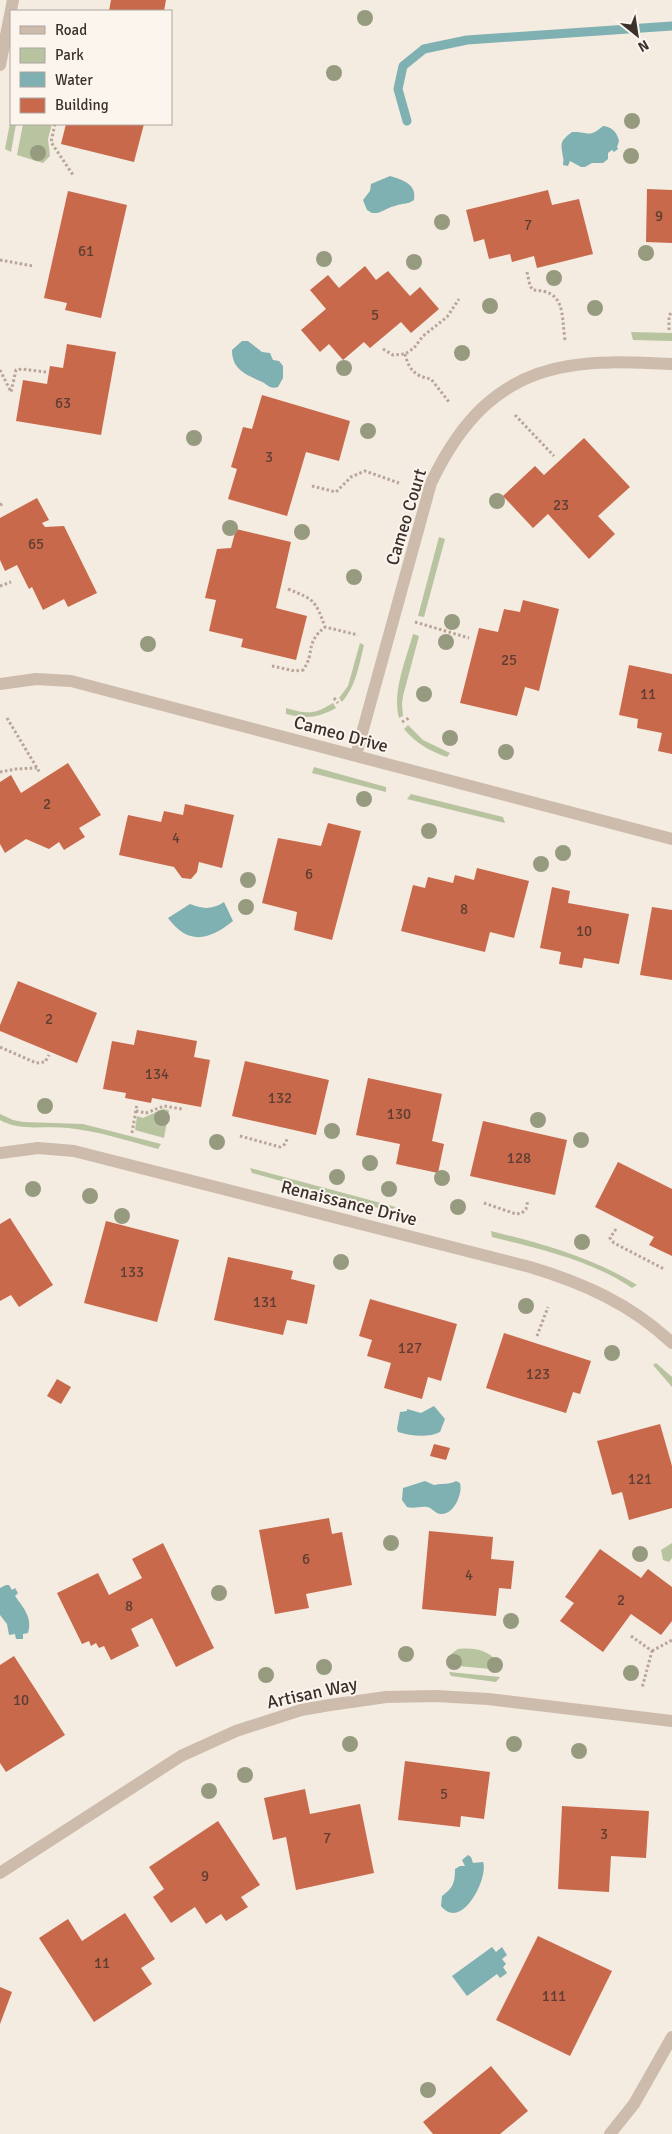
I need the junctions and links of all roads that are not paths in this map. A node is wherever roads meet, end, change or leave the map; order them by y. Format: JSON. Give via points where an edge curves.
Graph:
{"nodes":[{"id":1,"x":10,"y":15,"type":"edge"},
{"id":2,"x":0,"y":65,"type":"edge"},
{"id":3,"x":672,"y":364,"type":"edge"},
{"id":4,"x":0,"y":684,"type":"edge"},
{"id":5,"x":356,"y":755,"type":"junction"},
{"id":6,"x":672,"y":839,"type":"edge"},
{"id":7,"x":0,"y":1153,"type":"edge"},
{"id":8,"x":672,"y":1343,"type":"edge"},
{"id":9,"x":672,"y":1721,"type":"edge"},
{"id":10,"x":0,"y":1873,"type":"edge"},
{"id":11,"x":672,"y":2037,"type":"edge"},
{"id":12,"x":617,"y":2132,"type":"edge"}],
"edges":[{"from":1,"to":2,"type":"street"},
{"from":3,"to":5,"type":"street","name":"Cameo Court","via":[[592,363],[543,373],[511,386],[462,428],[431,483]]},
{"from":4,"to":5,"type":"street","name":"Cameo Drive","via":[[36,679],[71,681]]},
{"from":5,"to":6,"type":"street","name":"Cameo Drive"},
{"from":7,"to":8,"type":"street","name":"Renaissance Drive","via":[[38,1148],[83,1153],[530,1267],[591,1288],[623,1304]]},
{"from":9,"to":10,"type":"street","name":"Artisan Way","via":[[436,1696],[386,1698],[301,1710],[236,1731],[181,1756]]},
{"from":11,"to":12,"type":"street"}]}
